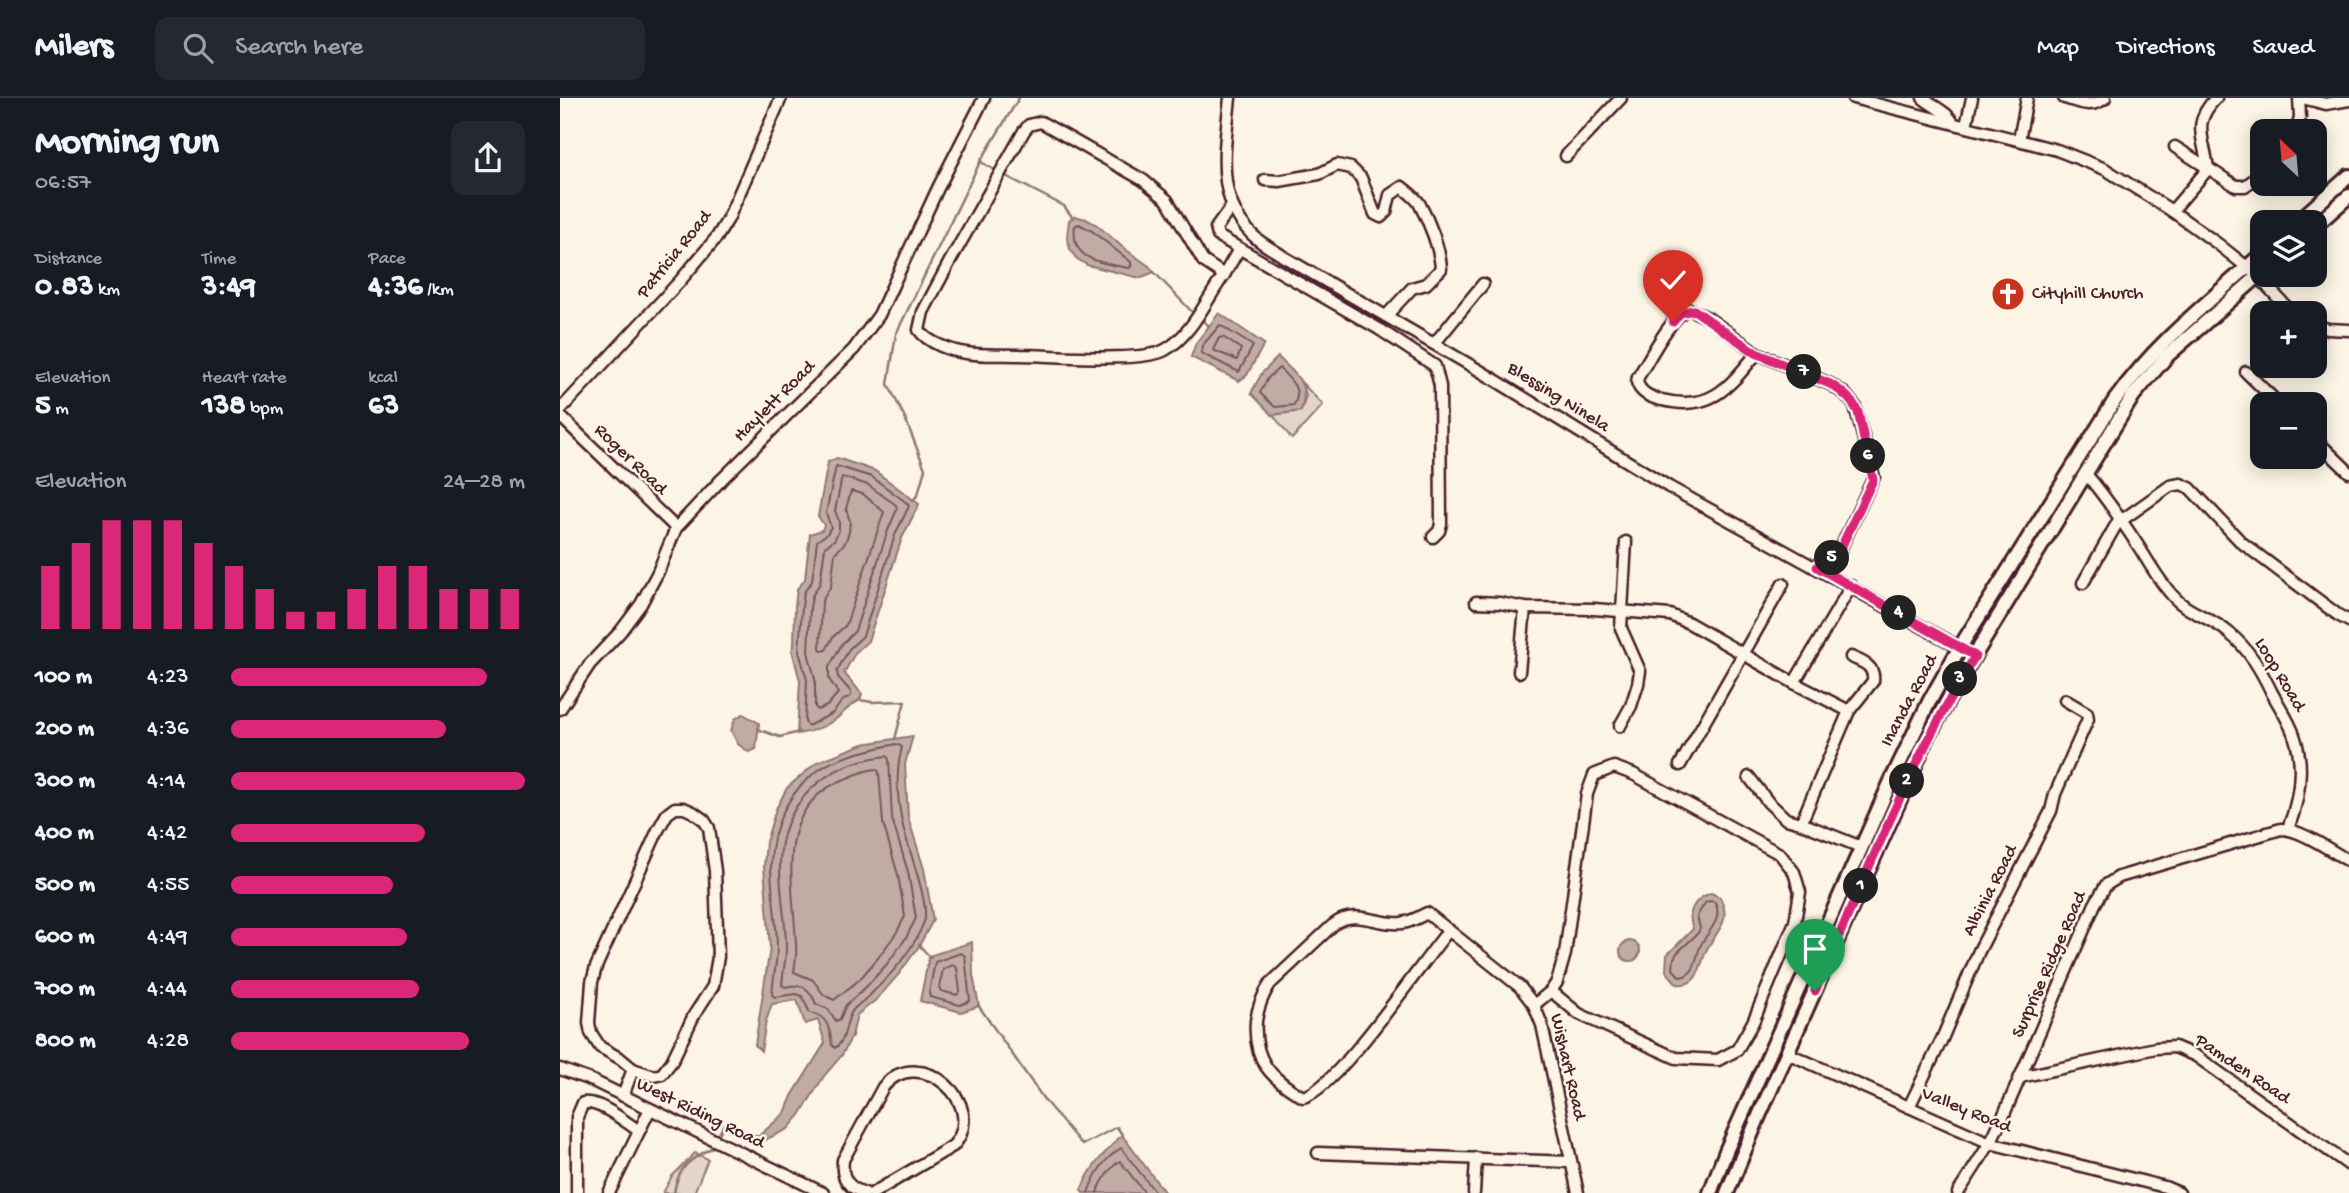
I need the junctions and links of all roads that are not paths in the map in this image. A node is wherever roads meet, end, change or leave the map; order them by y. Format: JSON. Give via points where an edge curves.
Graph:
{"nodes":[{"id":1,"x":984,"y":98,"type":"edge"},
{"id":2,"x":1230,"y":98,"type":"edge"},
{"id":3,"x":1621,"y":98,"type":"edge"},
{"id":4,"x":1853,"y":98,"type":"edge"},
{"id":5,"x":1923,"y":98,"type":"edge"},
{"id":6,"x":1972,"y":98,"type":"edge"},
{"id":7,"x":2027,"y":98,"type":"edge"},
{"id":8,"x":2064,"y":98,"type":"edge"},
{"id":9,"x":2105,"y":98,"type":"edge"},
{"id":10,"x":2216,"y":98,"type":"edge"},
{"id":11,"x":2301,"y":98,"type":"edge"},
{"id":12,"x":780,"y":99,"type":"edge"},
{"id":13,"x":2349,"y":100,"type":"edge"},
{"id":14,"x":2299,"y":119,"type":"edge"},
{"id":15,"x":1953,"y":123,"type":"junction"},
{"id":16,"x":1966,"y":126,"type":"junction"},
{"id":17,"x":2019,"y":139,"type":"junction"},
{"id":18,"x":2175,"y":147,"type":"dead end"},
{"id":19,"x":1566,"y":156,"type":"dead end"},
{"id":20,"x":2207,"y":169,"type":"junction"},
{"id":21,"x":2349,"y":176,"type":"edge"},
{"id":22,"x":1265,"y":180,"type":"dead end"},
{"id":23,"x":2250,"y":182,"type":"edge"},
{"id":24,"x":2349,"y":197,"type":"edge"},
{"id":25,"x":1232,"y":206,"type":"junction"},
{"id":26,"x":2311,"y":210,"type":"edge"},
{"id":27,"x":2172,"y":211,"type":"junction"},
{"id":28,"x":2327,"y":216,"type":"edge"},
{"id":29,"x":1239,"y":249,"type":"junction"},
{"id":30,"x":2250,"y":264,"type":"edge"},
{"id":31,"x":2246,"y":268,"type":"junction"},
{"id":32,"x":2250,"y":270,"type":"edge"},
{"id":33,"x":1224,"y":275,"type":"junction"},
{"id":34,"x":2250,"y":283,"type":"edge"},
{"id":35,"x":1483,"y":284,"type":"dead end"},
{"id":36,"x":2271,"y":287,"type":"edge"},
{"id":37,"x":2282,"y":301,"type":"edge"},
{"id":38,"x":1386,"y":316,"type":"junction"},
{"id":39,"x":2327,"y":329,"type":"edge"},
{"id":40,"x":2349,"y":330,"type":"edge"},
{"id":41,"x":1434,"y":344,"type":"junction"},
{"id":42,"x":1756,"y":353,"type":"junction"},
{"id":43,"x":2246,"y":372,"type":"dead end"},
{"id":44,"x":2267,"y":392,"type":"edge"},
{"id":45,"x":560,"y":410,"type":"edge"},
{"id":46,"x":560,"y":416,"type":"edge"},
{"id":47,"x":2327,"y":450,"type":"edge"},
{"id":48,"x":2349,"y":471,"type":"edge"},
{"id":49,"x":2086,"y":474,"type":"junction"},
{"id":50,"x":2121,"y":519,"type":"junction"},
{"id":51,"x":676,"y":528,"type":"junction"},
{"id":52,"x":2049,"y":536,"type":"junction"},
{"id":53,"x":1433,"y":537,"type":"dead end"},
{"id":54,"x":1626,"y":542,"type":"dead end"},
{"id":55,"x":2019,"y":556,"type":"junction"},
{"id":56,"x":1817,"y":567,"type":"junction"},
{"id":57,"x":2083,"y":583,"type":"dead end"},
{"id":58,"x":1783,"y":584,"type":"dead end"},
{"id":59,"x":1851,"y":586,"type":"junction"},
{"id":60,"x":1476,"y":602,"type":"dead end"},
{"id":61,"x":1525,"y":608,"type":"junction"},
{"id":62,"x":1623,"y":611,"type":"junction"},
{"id":63,"x":2349,"y":621,"type":"edge"},
{"id":64,"x":1960,"y":648,"type":"junction"},
{"id":65,"x":1742,"y":652,"type":"junction"},
{"id":66,"x":1975,"y":656,"type":"junction"},
{"id":67,"x":1851,"y":657,"type":"dead end"},
{"id":68,"x":1519,"y":672,"type":"dead end"},
{"id":69,"x":1794,"y":683,"type":"junction"},
{"id":70,"x":2065,"y":700,"type":"dead end"},
{"id":71,"x":560,"y":709,"type":"edge"},
{"id":72,"x":1849,"y":711,"type":"junction"},
{"id":73,"x":1620,"y":726,"type":"dead end"},
{"id":74,"x":1914,"y":731,"type":"junction"},
{"id":75,"x":1930,"y":733,"type":"junction"},
{"id":76,"x":1679,"y":765,"type":"dead end"},
{"id":77,"x":1749,"y":777,"type":"dead end"},
{"id":78,"x":1801,"y":822,"type":"junction"},
{"id":79,"x":2288,"y":829,"type":"junction"},
{"id":80,"x":1861,"y":847,"type":"junction"},
{"id":81,"x":2349,"y":861,"type":"edge"},
{"id":82,"x":1450,"y":930,"type":"junction"},
{"id":83,"x":1552,"y":991,"type":"junction"},
{"id":84,"x":1534,"y":1005,"type":"junction"},
{"id":85,"x":1787,"y":1053,"type":"junction"},
{"id":86,"x":560,"y":1069,"type":"edge"},
{"id":87,"x":633,"y":1069,"type":"junction"},
{"id":88,"x":2020,"y":1077,"type":"junction"},
{"id":89,"x":623,"y":1096,"type":"junction"},
{"id":90,"x":1909,"y":1107,"type":"junction"},
{"id":91,"x":650,"y":1109,"type":"junction"},
{"id":92,"x":639,"y":1131,"type":"junction"},
{"id":93,"x":1990,"y":1143,"type":"junction"},
{"id":94,"x":1318,"y":1153,"type":"dead end"},
{"id":95,"x":1476,"y":1158,"type":"junction"},
{"id":96,"x":1571,"y":1162,"type":"junction"},
{"id":97,"x":2349,"y":1165,"type":"edge"},
{"id":98,"x":889,"y":1188,"type":"edge"},
{"id":99,"x":577,"y":1193,"type":"edge"},
{"id":100,"x":610,"y":1193,"type":"edge"},
{"id":101,"x":824,"y":1193,"type":"edge"},
{"id":102,"x":865,"y":1193,"type":"edge"},
{"id":103,"x":873,"y":1193,"type":"edge"},
{"id":104,"x":1474,"y":1193,"type":"edge"},
{"id":105,"x":1578,"y":1193,"type":"edge"},
{"id":106,"x":1710,"y":1193,"type":"edge"},
{"id":107,"x":1727,"y":1193,"type":"edge"},
{"id":108,"x":1958,"y":1193,"type":"edge"},
{"id":109,"x":2179,"y":1193,"type":"edge"}],
"edges":[{"from":1,"to":51,"type":"street","name":"Haylett Road","via":[[870,329]]},
{"from":2,"to":25,"type":"street","name":"Blessing Ninela","via":[[1224,167]]},
{"from":3,"to":19,"type":"street"},
{"from":4,"to":15,"type":"street"},
{"from":5,"to":15,"type":"street"},
{"from":6,"to":16,"type":"street"},
{"from":7,"to":17,"type":"street"},
{"from":8,"to":9,"type":"street","via":[[2088,105]]},
{"from":10,"to":20,"type":"street","via":[[2201,121]]},
{"from":11,"to":13,"type":"street","via":[[2326,104]]},
{"from":11,"to":14,"type":"street"},
{"from":12,"to":45,"type":"street","name":"Patricia Road","via":[[717,237]]},
{"from":15,"to":16,"type":"street"},
{"from":16,"to":17,"type":"street"},
{"from":17,"to":27,"type":"street","via":[[2105,169]]},
{"from":18,"to":20,"type":"street"},
{"from":20,"to":23,"type":"street","via":[[2238,187]]},
{"from":20,"to":27,"type":"street"},
{"from":21,"to":26,"type":"main road"},
{"from":22,"to":38,"type":"street","via":[[1319,174],[1337,165],[1351,167],[1361,178],[1375,214],[1381,217],[1390,195],[1402,187],[1418,201],[1441,269],[1426,284],[1412,288]]},
{"from":24,"to":28,"type":"main road"},
{"from":25,"to":29,"type":"street","via":[[1215,232]]},
{"from":25,"to":38,"type":"street","name":"Blessing Ninela","via":[[1256,239]]},
{"from":27,"to":31,"type":"street"},
{"from":29,"to":33,"type":"street"},
{"from":29,"to":53,"type":"street","via":[[1435,366],[1440,386],[1441,524]]},
{"from":30,"to":31,"type":"main road","name":"Inanda Road"},
{"from":31,"to":32,"type":"street"},
{"from":31,"to":55,"type":"main road","name":"Inanda Road","via":[[2171,333],[2134,373]]},
{"from":33,"to":33,"type":"street","via":[[1203,261],[1167,200],[1143,180],[1041,122],[1029,125],[923,312],[919,330],[923,336],[966,353],[1152,355],[1174,344]]},
{"from":34,"to":49,"type":"main road","name":"Inanda Road","via":[[2156,368],[2128,404]]},
{"from":35,"to":41,"type":"street"},
{"from":36,"to":37,"type":"street"},
{"from":38,"to":41,"type":"street","name":"Blessing Ninela"},
{"from":39,"to":40,"type":"street"},
{"from":41,"to":56,"type":"street","name":"Blessing Ninela","via":[[1669,487]]},
{"from":42,"to":42,"type":"street","via":[[1689,309],[1673,322],[1637,383],[1644,393],[1660,400],[1703,402],[1720,393]]},
{"from":42,"to":56,"type":"street","via":[[1840,390],[1858,412],[1873,480],[1837,556],[1824,558]]},
{"from":43,"to":44,"type":"street"},
{"from":46,"to":51,"type":"street","name":"Roger Road"},
{"from":47,"to":48,"type":"street"},
{"from":49,"to":50,"type":"street","name":"Loop Road"},
{"from":49,"to":52,"type":"main road","name":"Inanda Road"},
{"from":50,"to":57,"type":"street"},
{"from":50,"to":63,"type":"street","via":[[2171,486],[2185,485],[2245,545]]},
{"from":50,"to":79,"type":"street","name":"Loop Road","via":[[2174,598],[2234,636],[2265,679],[2296,741],[2300,787]]},
{"from":51,"to":71,"type":"street","name":"Haylett Road","via":[[641,604],[590,664]]},
{"from":52,"to":55,"type":"main road","via":[[2040,533]]},
{"from":52,"to":66,"type":"main road","name":"Inanda Road"},
{"from":54,"to":62,"type":"street"},
{"from":55,"to":64,"type":"main road","name":"Inanda Road"},
{"from":56,"to":59,"type":"street","name":"Blessing Ninela"},
{"from":58,"to":65,"type":"street"},
{"from":59,"to":64,"type":"street","name":"Blessing Ninela"},
{"from":59,"to":69,"type":"street"},
{"from":60,"to":61,"type":"street"},
{"from":61,"to":62,"type":"street"},
{"from":61,"to":68,"type":"street"},
{"from":62,"to":65,"type":"street","via":[[1670,615]]},
{"from":62,"to":73,"type":"street","via":[[1621,628],[1640,671],[1632,706]]},
{"from":64,"to":66,"type":"street","name":"Blessing Ninela"},
{"from":64,"to":74,"type":"main road","name":"Inanda Road"},
{"from":65,"to":69,"type":"street"},
{"from":65,"to":76,"type":"street"},
{"from":66,"to":75,"type":"main road","name":"Inanda Road"},
{"from":67,"to":72,"type":"street","via":[[1868,665],[1874,677]]},
{"from":69,"to":72,"type":"street"},
{"from":70,"to":90,"type":"street","name":"Albinia Road","via":[[2088,713],[2088,719],[2051,811],[1979,951]]},
{"from":72,"to":78,"type":"street"},
{"from":74,"to":75,"type":"main road"},
{"from":74,"to":80,"type":"main road","name":"Inanda Road"},
{"from":75,"to":85,"type":"main road","name":"Inanda Road"},
{"from":77,"to":78,"type":"street","via":[[1786,819]]},
{"from":78,"to":80,"type":"street"},
{"from":79,"to":81,"type":"street"},
{"from":79,"to":88,"type":"street","name":"Surprise Ridge Road","via":[[2138,871],[2106,886]]},
{"from":80,"to":106,"type":"main road","name":"Inanda Road"},
{"from":82,"to":82,"type":"street","name":"Wishart Road","via":[[1427,913],[1398,924],[1364,917],[1339,920],[1270,984],[1261,1000],[1256,1046],[1261,1059],[1278,1080],[1303,1097],[1311,1095],[1369,1034]]},
{"from":82,"to":84,"type":"street","name":"Wishart Road","via":[[1520,987]]},
{"from":83,"to":83,"type":"street","via":[[1565,954],[1587,794],[1594,775],[1614,767],[1633,774],[1780,854],[1794,872],[1801,892],[1796,922],[1737,1051],[1718,1060],[1676,1058],[1580,1014]]},
{"from":83,"to":84,"type":"street"},
{"from":84,"to":96,"type":"street","name":"Wishart Road"},
{"from":85,"to":90,"type":"street","name":"Valley Road"},
{"from":85,"to":107,"type":"main road","name":"Inanda Road"},
{"from":86,"to":89,"type":"street","name":"West Riding Road"},
{"from":87,"to":87,"type":"street","via":[[653,1076],[664,1072],[713,986],[718,944],[709,828],[701,817],[684,808],[673,808],[665,816],[594,972],[591,1032],[600,1047]]},
{"from":87,"to":89,"type":"street"},
{"from":88,"to":93,"type":"street","name":"Surprise Ridge Road"},
{"from":88,"to":97,"type":"street","name":"Pamden Road","via":[[2175,1047],[2196,1056]]},
{"from":89,"to":91,"type":"street","name":"West Riding Road"},
{"from":90,"to":93,"type":"street","name":"Valley Road"},
{"from":91,"to":92,"type":"street"},
{"from":91,"to":101,"type":"street","name":"West Riding Road"},
{"from":92,"to":99,"type":"street","via":[[591,1103],[583,1103],[577,1117]]},
{"from":92,"to":100,"type":"street"},
{"from":93,"to":108,"type":"street","name":"Surprise Ridge Road"},
{"from":93,"to":109,"type":"street","name":"Valley Road"},
{"from":94,"to":95,"type":"street"},
{"from":95,"to":96,"type":"street"},
{"from":95,"to":104,"type":"street"},
{"from":96,"to":105,"type":"street","name":"Wishart Road"},
{"from":98,"to":102,"type":"street","via":[[961,1137],[963,1111],[950,1090],[930,1074],[908,1071],[887,1082],[845,1154],[842,1171],[846,1181],[853,1190]]},
{"from":98,"to":103,"type":"street"}]}
